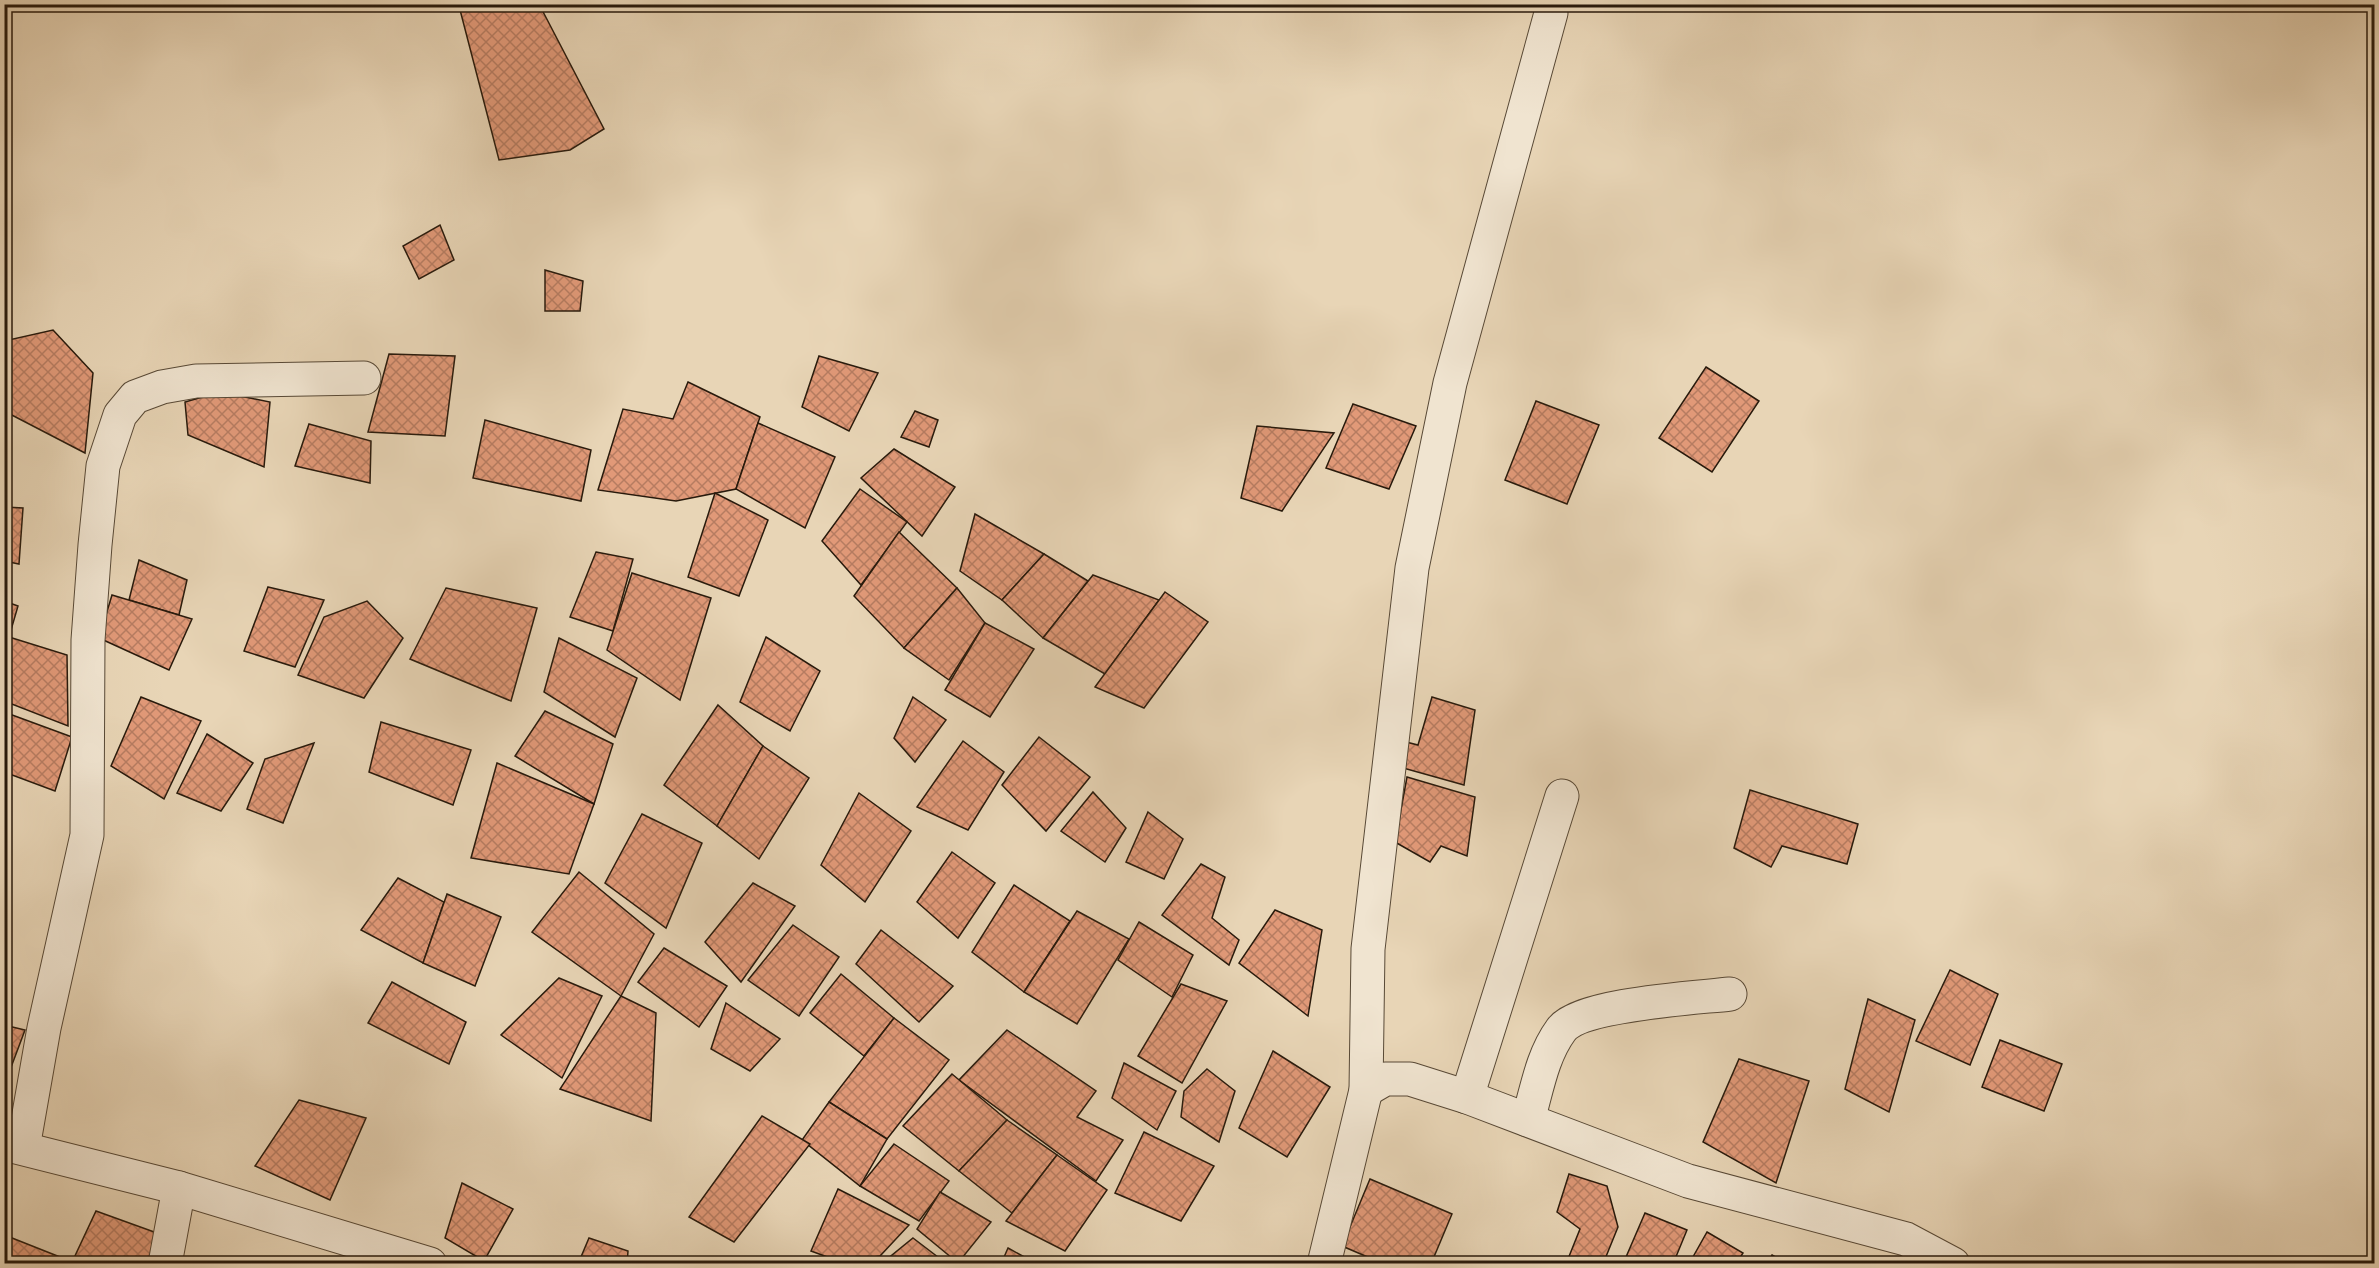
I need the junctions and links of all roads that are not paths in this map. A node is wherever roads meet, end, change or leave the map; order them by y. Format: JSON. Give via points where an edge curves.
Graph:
{"nodes":[{"id":1,"x":1551,"y":13,"type":"dead end"},
{"id":2,"x":364,"y":378,"type":"dead end"},
{"id":3,"x":1562,"y":796,"type":"dead end"},
{"id":4,"x":1730,"y":994,"type":"dead end"},
{"id":5,"x":1366,"y":1090,"type":"junction"},
{"id":6,"x":1467,"y":1096,"type":"junction"},
{"id":7,"x":1528,"y":1120,"type":"junction"},
{"id":8,"x":14,"y":1146,"type":"edge"},
{"id":9,"x":179,"y":1188,"type":"junction"},
{"id":10,"x":165,"y":1263,"type":"edge"},
{"id":11,"x":430,"y":1263,"type":"edge"},
{"id":12,"x":1324,"y":1263,"type":"edge"},
{"id":13,"x":1953,"y":1263,"type":"edge"}],
"edges":[{"from":1,"to":5,"type":"street","via":[[1450,383],[1412,568],[1368,949]]},
{"from":2,"to":8,"type":"street","via":[[196,381],[135,397],[120,415],[103,466],[87,640],[87,835]]},
{"from":3,"to":6,"type":"street"},
{"from":4,"to":7,"type":"street","via":[[1603,1009],[1563,1028],[1544,1062]]},
{"from":5,"to":6,"type":"street","via":[[1385,1079],[1410,1079]]},
{"from":5,"to":12,"type":"street"},
{"from":6,"to":7,"type":"street"},
{"from":7,"to":13,"type":"street","via":[[1688,1181],[1906,1239]]},
{"from":8,"to":9,"type":"street"},
{"from":9,"to":10,"type":"street"},
{"from":9,"to":11,"type":"street"}]}
